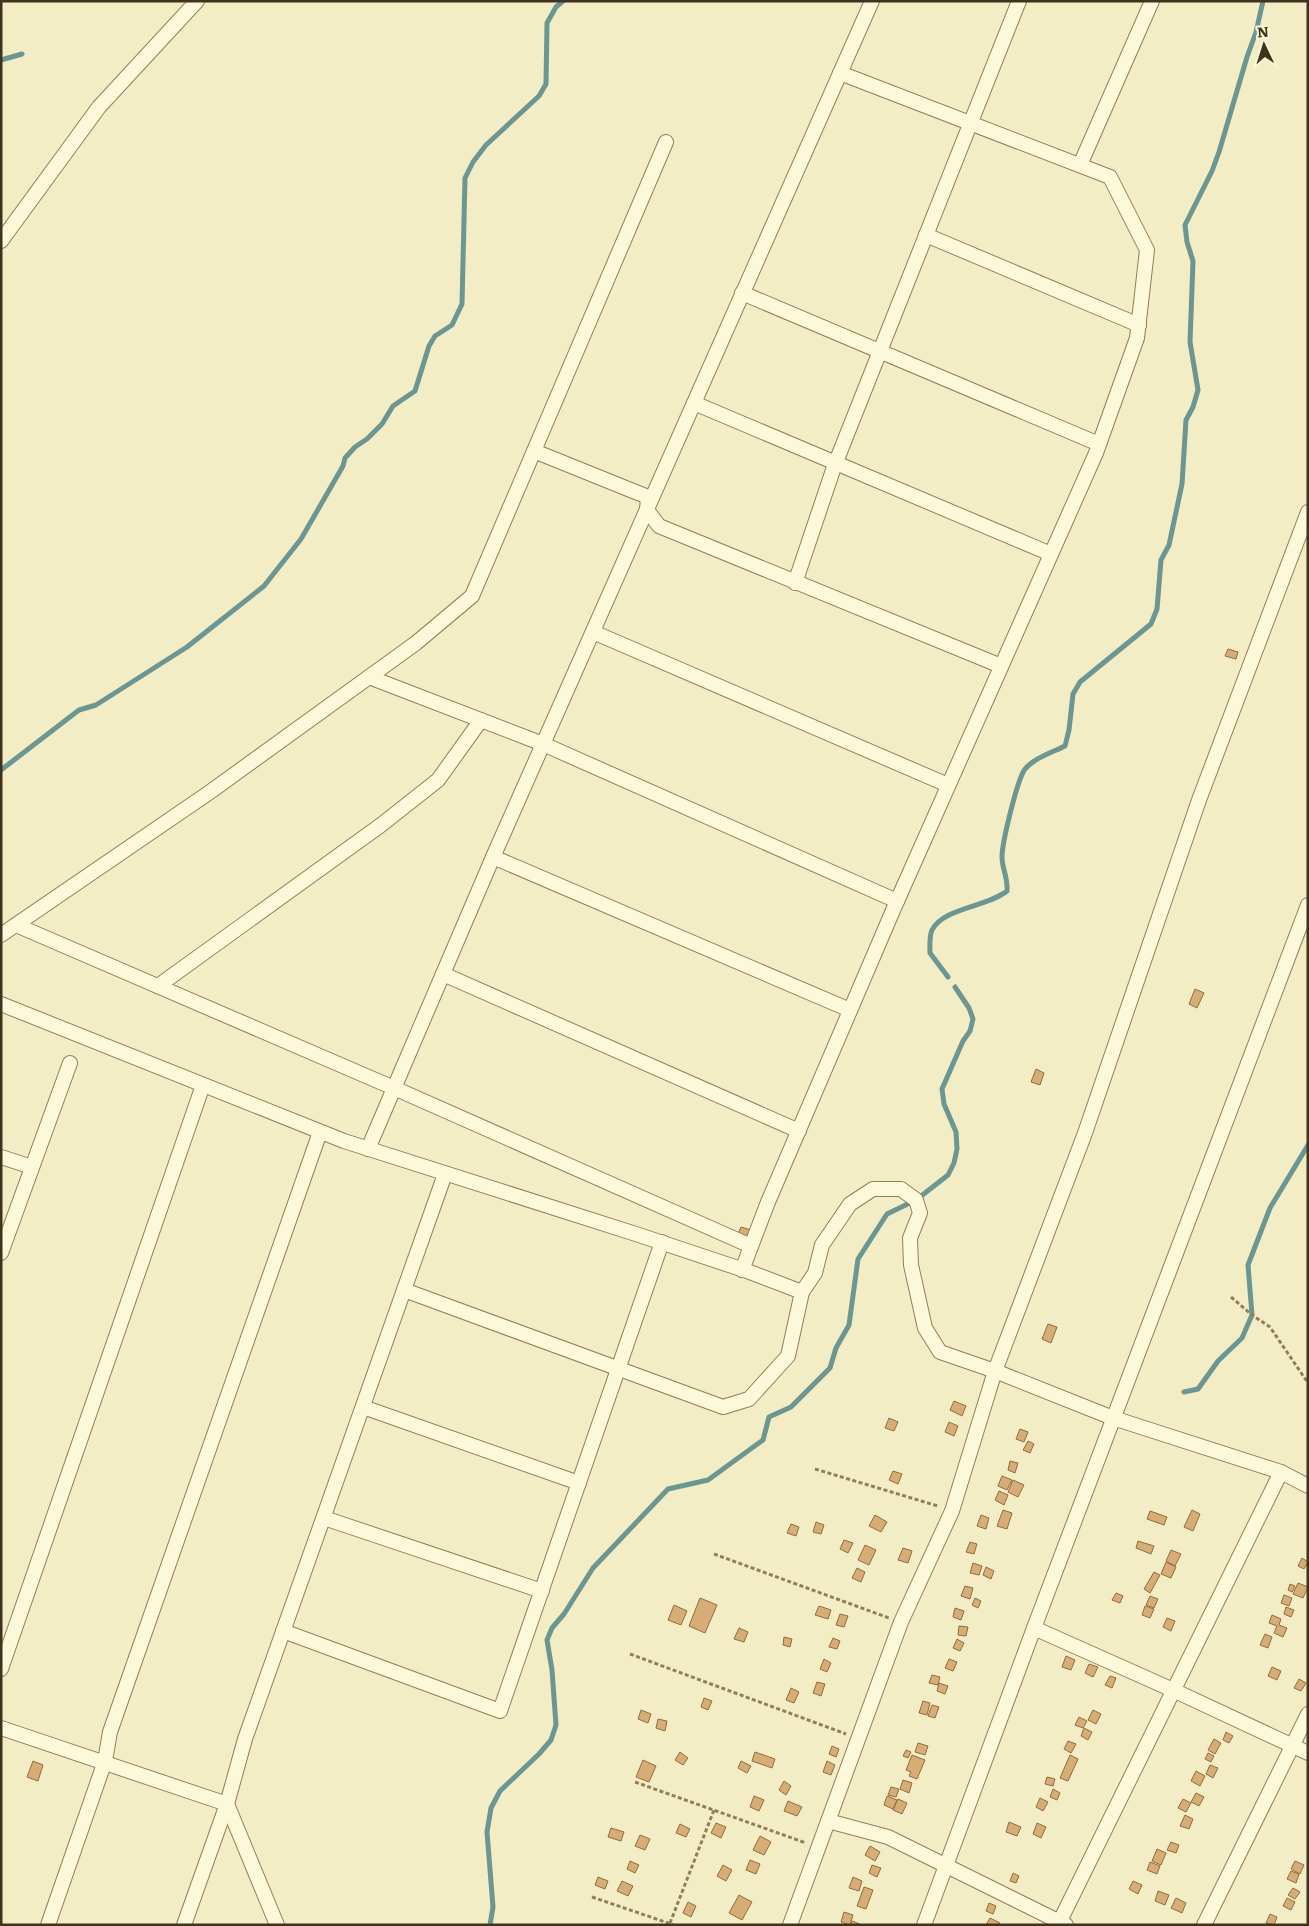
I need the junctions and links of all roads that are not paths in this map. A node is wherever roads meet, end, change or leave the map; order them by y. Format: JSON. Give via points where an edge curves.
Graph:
{"nodes":[{"id":1,"x":197,"y":1,"type":"edge"},
{"id":2,"x":872,"y":1,"type":"edge"},
{"id":3,"x":1019,"y":1,"type":"edge"},
{"id":4,"x":1152,"y":1,"type":"edge"},
{"id":5,"x":840,"y":73,"type":"junction"},
{"id":6,"x":970,"y":123,"type":"junction"},
{"id":7,"x":666,"y":142,"type":"dead end"},
{"id":8,"x":1080,"y":165,"type":"junction"},
{"id":9,"x":926,"y":235,"type":"junction"},
{"id":10,"x":1,"y":241,"type":"edge"},
{"id":11,"x":742,"y":293,"type":"junction"},
{"id":12,"x":1139,"y":325,"type":"junction"},
{"id":13,"x":880,"y":351,"type":"junction"},
{"id":14,"x":694,"y":404,"type":"junction"},
{"id":15,"x":1099,"y":444,"type":"junction"},
{"id":16,"x":534,"y":451,"type":"junction"},
{"id":17,"x":835,"y":463,"type":"junction"},
{"id":18,"x":647,"y":510,"type":"junction"},
{"id":19,"x":1308,"y":512,"type":"edge"},
{"id":20,"x":1051,"y":554,"type":"junction"},
{"id":21,"x":795,"y":583,"type":"junction"},
{"id":22,"x":593,"y":632,"type":"junction"},
{"id":23,"x":1001,"y":666,"type":"junction"},
{"id":24,"x":369,"y":677,"type":"junction"},
{"id":25,"x":480,"y":720,"type":"junction"},
{"id":26,"x":543,"y":744,"type":"junction"},
{"id":27,"x":948,"y":786,"type":"junction"},
{"id":28,"x":493,"y":857,"type":"junction"},
{"id":29,"x":897,"y":901,"type":"junction"},
{"id":30,"x":1308,"y":905,"type":"edge"},
{"id":31,"x":16,"y":925,"type":"junction"},
{"id":32,"x":1,"y":935,"type":"edge"},
{"id":33,"x":443,"y":974,"type":"junction"},
{"id":34,"x":158,"y":986,"type":"junction"},
{"id":35,"x":1,"y":1004,"type":"edge"},
{"id":36,"x":850,"y":1010,"type":"junction"},
{"id":37,"x":70,"y":1063,"type":"dead end"},
{"id":38,"x":203,"y":1085,"type":"junction"},
{"id":39,"x":394,"y":1088,"type":"junction"},
{"id":40,"x":799,"y":1131,"type":"junction"},
{"id":41,"x":320,"y":1132,"type":"junction"},
{"id":42,"x":368,"y":1149,"type":"junction"},
{"id":43,"x":1,"y":1157,"type":"edge"},
{"id":44,"x":32,"y":1167,"type":"junction"},
{"id":45,"x":445,"y":1174,"type":"junction"},
{"id":46,"x":662,"y":1242,"type":"junction"},
{"id":47,"x":751,"y":1246,"type":"junction"},
{"id":48,"x":1,"y":1253,"type":"edge"},
{"id":49,"x":742,"y":1270,"type":"junction"},
{"id":50,"x":404,"y":1290,"type":"junction"},
{"id":51,"x":802,"y":1292,"type":"junction"},
{"id":52,"x":618,"y":1369,"type":"junction"},
{"id":53,"x":995,"y":1370,"type":"junction"},
{"id":54,"x":363,"y":1407,"type":"junction"},
{"id":55,"x":1114,"y":1418,"type":"junction"},
{"id":56,"x":1281,"y":1472,"type":"junction"},
{"id":57,"x":579,"y":1483,"type":"junction"},
{"id":58,"x":1308,"y":1486,"type":"edge"},
{"id":59,"x":324,"y":1518,"type":"junction"},
{"id":60,"x":542,"y":1591,"type":"junction"},
{"id":61,"x":1034,"y":1628,"type":"junction"},
{"id":62,"x":284,"y":1631,"type":"junction"},
{"id":63,"x":1,"y":1668,"type":"edge"},
{"id":64,"x":1173,"y":1690,"type":"junction"},
{"id":65,"x":1308,"y":1714,"type":"edge"},
{"id":66,"x":1,"y":1728,"type":"edge"},
{"id":67,"x":1292,"y":1746,"type":"junction"},
{"id":68,"x":1308,"y":1753,"type":"edge"},
{"id":69,"x":105,"y":1762,"type":"junction"},
{"id":70,"x":227,"y":1804,"type":"junction"},
{"id":71,"x":828,"y":1822,"type":"junction"},
{"id":72,"x":945,"y":1866,"type":"junction"},
{"id":73,"x":1061,"y":1924,"type":"edge"},
{"id":74,"x":48,"y":1925,"type":"edge"},
{"id":75,"x":184,"y":1925,"type":"edge"},
{"id":76,"x":277,"y":1925,"type":"edge"},
{"id":77,"x":790,"y":1925,"type":"edge"},
{"id":78,"x":924,"y":1925,"type":"edge"},
{"id":79,"x":1204,"y":1925,"type":"edge"}],
"edges":[{"from":1,"to":10,"type":"street","via":[[99,107]]},
{"from":2,"to":5,"type":"street"},
{"from":3,"to":6,"type":"street"},
{"from":4,"to":8,"type":"street"},
{"from":5,"to":6,"type":"street"},
{"from":5,"to":11,"type":"street"},
{"from":6,"to":8,"type":"street"},
{"from":6,"to":9,"type":"street"},
{"from":7,"to":16,"type":"street"},
{"from":8,"to":12,"type":"street","via":[[1110,177],[1148,250]]},
{"from":9,"to":12,"type":"street"},
{"from":9,"to":13,"type":"street"},
{"from":11,"to":13,"type":"street"},
{"from":11,"to":14,"type":"street"},
{"from":12,"to":15,"type":"street"},
{"from":13,"to":15,"type":"street"},
{"from":13,"to":17,"type":"street"},
{"from":14,"to":17,"type":"street"},
{"from":14,"to":18,"type":"street"},
{"from":15,"to":20,"type":"street"},
{"from":16,"to":18,"type":"street","via":[[648,497]]},
{"from":16,"to":24,"type":"street","via":[[472,596]]},
{"from":17,"to":20,"type":"street"},
{"from":17,"to":21,"type":"street"},
{"from":18,"to":21,"type":"street","via":[[660,526]]},
{"from":18,"to":22,"type":"street"},
{"from":19,"to":53,"type":"street","via":[[1199,800],[1086,1133]]},
{"from":20,"to":23,"type":"street"},
{"from":21,"to":23,"type":"street"},
{"from":22,"to":26,"type":"street"},
{"from":22,"to":27,"type":"street"},
{"from":23,"to":27,"type":"street"},
{"from":24,"to":25,"type":"street"},
{"from":24,"to":31,"type":"street","via":[[210,792]]},
{"from":25,"to":26,"type":"street"},
{"from":25,"to":34,"type":"street","via":[[438,780]]},
{"from":26,"to":28,"type":"street"},
{"from":26,"to":29,"type":"street"},
{"from":27,"to":29,"type":"street"},
{"from":28,"to":33,"type":"street"},
{"from":28,"to":36,"type":"street"},
{"from":29,"to":36,"type":"street"},
{"from":30,"to":55,"type":"street"},
{"from":31,"to":32,"type":"street"},
{"from":31,"to":34,"type":"street"},
{"from":33,"to":39,"type":"street"},
{"from":33,"to":40,"type":"street"},
{"from":34,"to":39,"type":"street"},
{"from":35,"to":38,"type":"street"},
{"from":36,"to":40,"type":"street"},
{"from":37,"to":44,"type":"street"},
{"from":38,"to":41,"type":"street"},
{"from":38,"to":63,"type":"street"},
{"from":39,"to":42,"type":"street"},
{"from":39,"to":47,"type":"street"},
{"from":40,"to":47,"type":"street"},
{"from":41,"to":42,"type":"street"},
{"from":41,"to":69,"type":"street","via":[[113,1723]]},
{"from":42,"to":45,"type":"street"},
{"from":43,"to":44,"type":"street"},
{"from":44,"to":48,"type":"street"},
{"from":45,"to":46,"type":"street"},
{"from":45,"to":50,"type":"street"},
{"from":46,"to":49,"type":"street"},
{"from":46,"to":52,"type":"street"},
{"from":47,"to":49,"type":"street"},
{"from":49,"to":51,"type":"street"},
{"from":50,"to":52,"type":"street"},
{"from":50,"to":54,"type":"street"},
{"from":51,"to":52,"type":"street","via":[[788,1356],[749,1399],[723,1407]]},
{"from":51,"to":53,"type":"street","via":[[814,1273],[822,1245],[850,1204],[873,1189],[901,1189],[916,1200],[920,1213],[910,1238],[911,1265],[925,1328],[940,1352]]},
{"from":52,"to":57,"type":"street"},
{"from":53,"to":55,"type":"street"},
{"from":53,"to":71,"type":"street","via":[[952,1511],[902,1622]]},
{"from":54,"to":57,"type":"street"},
{"from":54,"to":59,"type":"street"},
{"from":55,"to":56,"type":"street"},
{"from":55,"to":61,"type":"street"},
{"from":56,"to":58,"type":"street"},
{"from":56,"to":64,"type":"street"},
{"from":57,"to":60,"type":"street"},
{"from":59,"to":60,"type":"street"},
{"from":59,"to":62,"type":"street"},
{"from":60,"to":62,"type":"street","via":[[500,1711]]},
{"from":61,"to":64,"type":"street"},
{"from":61,"to":72,"type":"street"},
{"from":62,"to":70,"type":"street","via":[[245,1739]]},
{"from":64,"to":67,"type":"street"},
{"from":64,"to":73,"type":"street"},
{"from":65,"to":67,"type":"street"},
{"from":66,"to":69,"type":"street"},
{"from":67,"to":68,"type":"street"},
{"from":67,"to":79,"type":"street"},
{"from":69,"to":70,"type":"street"},
{"from":69,"to":74,"type":"street"},
{"from":70,"to":75,"type":"street"},
{"from":70,"to":76,"type":"street"},
{"from":71,"to":72,"type":"street","via":[[888,1837]]},
{"from":71,"to":77,"type":"street"},
{"from":72,"to":73,"type":"street"},
{"from":72,"to":78,"type":"street"}]}
